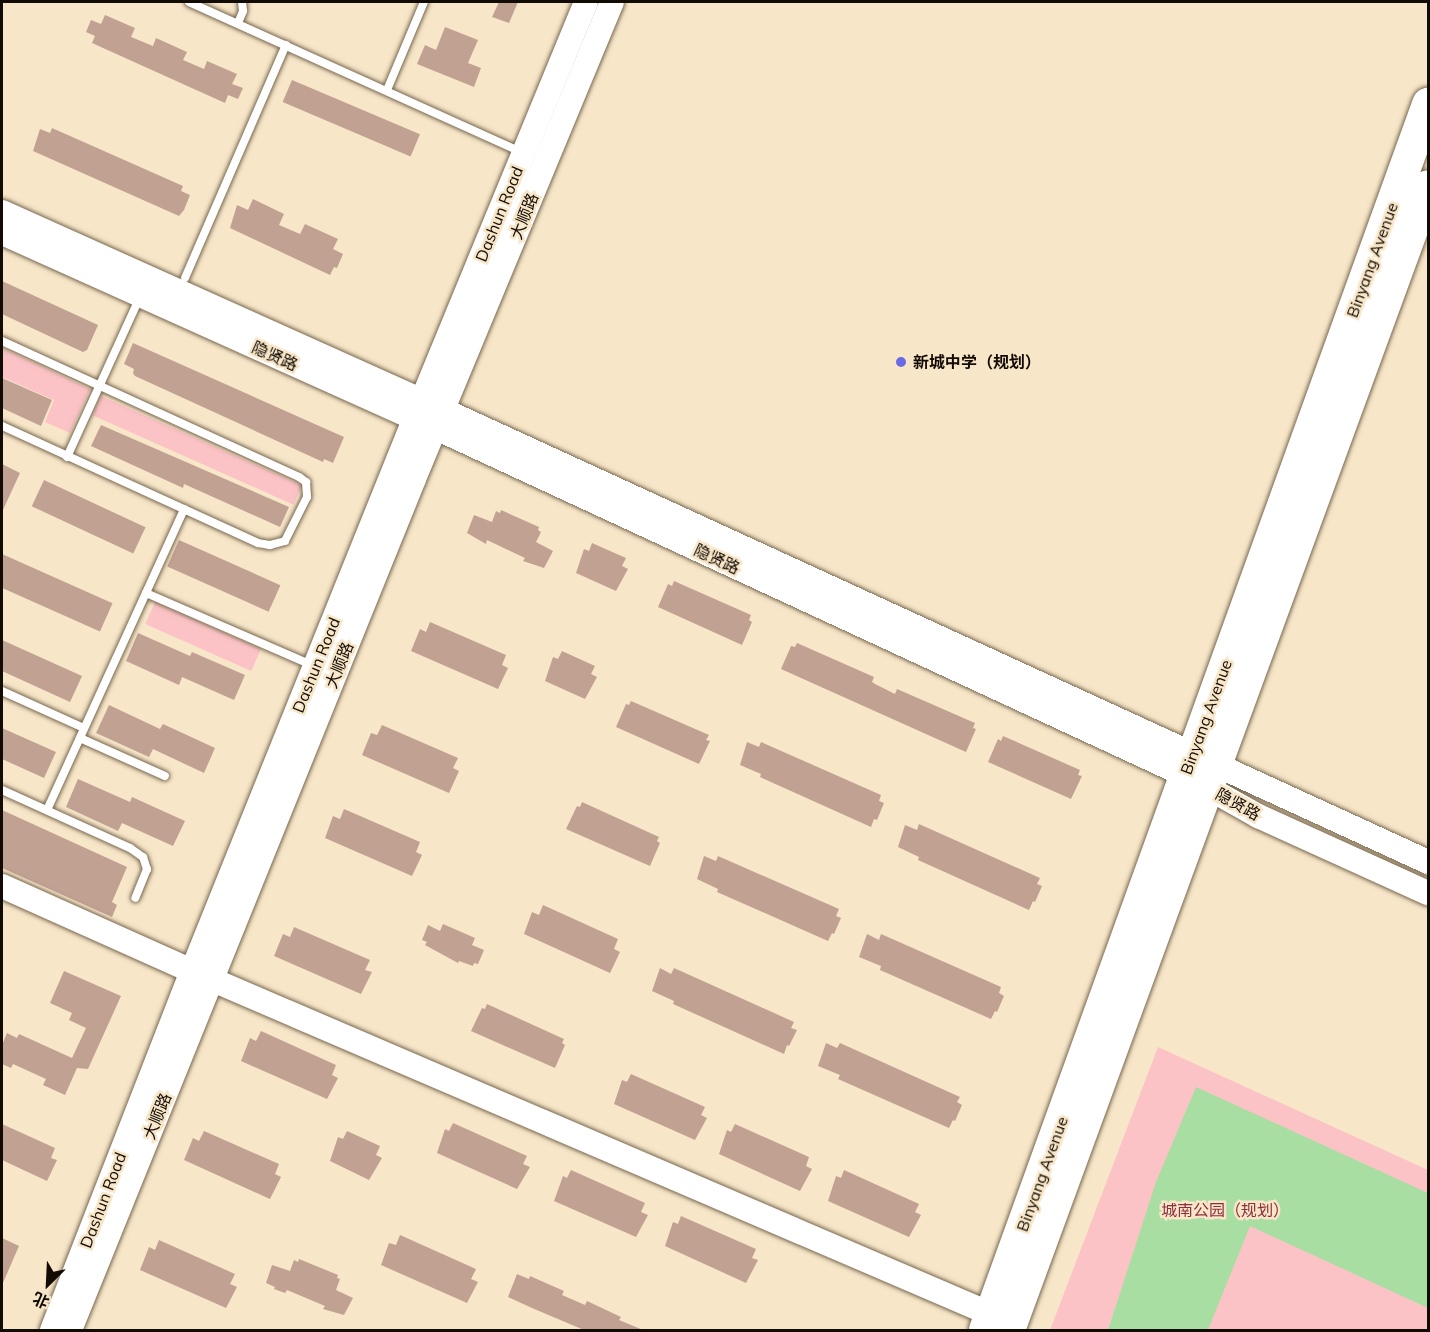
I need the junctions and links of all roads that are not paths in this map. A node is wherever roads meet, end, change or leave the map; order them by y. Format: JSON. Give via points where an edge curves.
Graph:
{"nodes":[{"id":1,"x":189,"y":2,"type":"edge"},
{"id":2,"x":242,"y":2,"type":"edge"},
{"id":3,"x":424,"y":2,"type":"edge"},
{"id":4,"x":586,"y":2,"type":"edge"},
{"id":5,"x":612,"y":2,"type":"edge"},
{"id":6,"x":238,"y":23,"type":"junction"},
{"id":7,"x":286,"y":45,"type":"junction"},
{"id":8,"x":387,"y":90,"type":"dead end"},
{"id":9,"x":1428,"y":104,"type":"edge"},
{"id":10,"x":516,"y":149,"type":"dead end"},
{"id":11,"x":1428,"y":186,"type":"edge"},
{"id":12,"x":2,"y":212,"type":"edge"},
{"id":13,"x":2,"y":233,"type":"edge"},
{"id":14,"x":185,"y":278,"type":"dead end"},
{"id":15,"x":139,"y":299,"type":"dead end"},
{"id":16,"x":2,"y":341,"type":"edge"},
{"id":17,"x":429,"y":414,"type":"junction"},
{"id":18,"x":2,"y":426,"type":"edge"},
{"id":19,"x":67,"y":457,"type":"junction"},
{"id":20,"x":184,"y":509,"type":"junction"},
{"id":21,"x":146,"y":593,"type":"junction"},
{"id":22,"x":307,"y":663,"type":"dead end"},
{"id":23,"x":2,"y":691,"type":"edge"},
{"id":24,"x":84,"y":728,"type":"junction"},
{"id":25,"x":80,"y":738,"type":"junction"},
{"id":26,"x":1201,"y":771,"type":"junction"},
{"id":27,"x":165,"y":776,"type":"dead end"},
{"id":28,"x":2,"y":790,"type":"edge"},
{"id":29,"x":47,"y":810,"type":"junction"},
{"id":30,"x":1428,"y":862,"type":"edge"},
{"id":31,"x":2,"y":886,"type":"edge"},
{"id":32,"x":1428,"y":893,"type":"edge"},
{"id":33,"x":135,"y":898,"type":"dead end"},
{"id":34,"x":202,"y":975,"type":"junction"},
{"id":35,"x":999,"y":1325,"type":"edge"},
{"id":36,"x":52,"y":1330,"type":"edge"},
{"id":37,"x":70,"y":1330,"type":"edge"}],
"edges":[{"from":1,"to":6,"type":"lane"},
{"from":2,"to":6,"type":"lane"},
{"from":3,"to":8,"type":"lane"},
{"from":4,"to":17,"type":"street","name":"Dashun Road"},
{"from":5,"to":17,"type":"street","name":"大顺路"},
{"from":6,"to":7,"type":"lane"},
{"from":7,"to":10,"type":"lane"},
{"from":7,"to":14,"type":"lane"},
{"from":9,"to":26,"type":"highway","name":"Binyang Avenue"},
{"from":11,"to":26,"type":"highway","name":"Binyang Avenue"},
{"from":12,"to":17,"type":"street","name":"隐贤路"},
{"from":13,"to":17,"type":"street","name":"隐贤路"},
{"from":15,"to":19,"type":"lane"},
{"from":16,"to":20,"type":"lane","via":[[299,477],[308,489],[292,532],[279,545],[258,543]]},
{"from":17,"to":26,"type":"street","name":"隐贤路"},
{"from":17,"to":34,"type":"street","name":"Dashun Road"},
{"from":18,"to":19,"type":"lane"},
{"from":19,"to":20,"type":"lane"},
{"from":20,"to":21,"type":"lane"},
{"from":21,"to":22,"type":"lane"},
{"from":21,"to":24,"type":"lane"},
{"from":23,"to":24,"type":"lane"},
{"from":24,"to":25,"type":"lane"},
{"from":25,"to":27,"type":"lane"},
{"from":25,"to":29,"type":"lane"},
{"from":26,"to":30,"type":"street","name":"隐贤路"},
{"from":26,"to":32,"type":"street","name":"隐贤路","via":[[1258,816]]},
{"from":26,"to":35,"type":"highway","name":"Binyang Avenue"},
{"from":28,"to":29,"type":"lane"},
{"from":29,"to":33,"type":"lane","via":[[143,857],[147,870]]},
{"from":31,"to":34,"type":"street"},
{"from":34,"to":35,"type":"street"},
{"from":34,"to":36,"type":"street","name":"Dashun Road"},
{"from":34,"to":37,"type":"street","name":"大顺路"}]}
